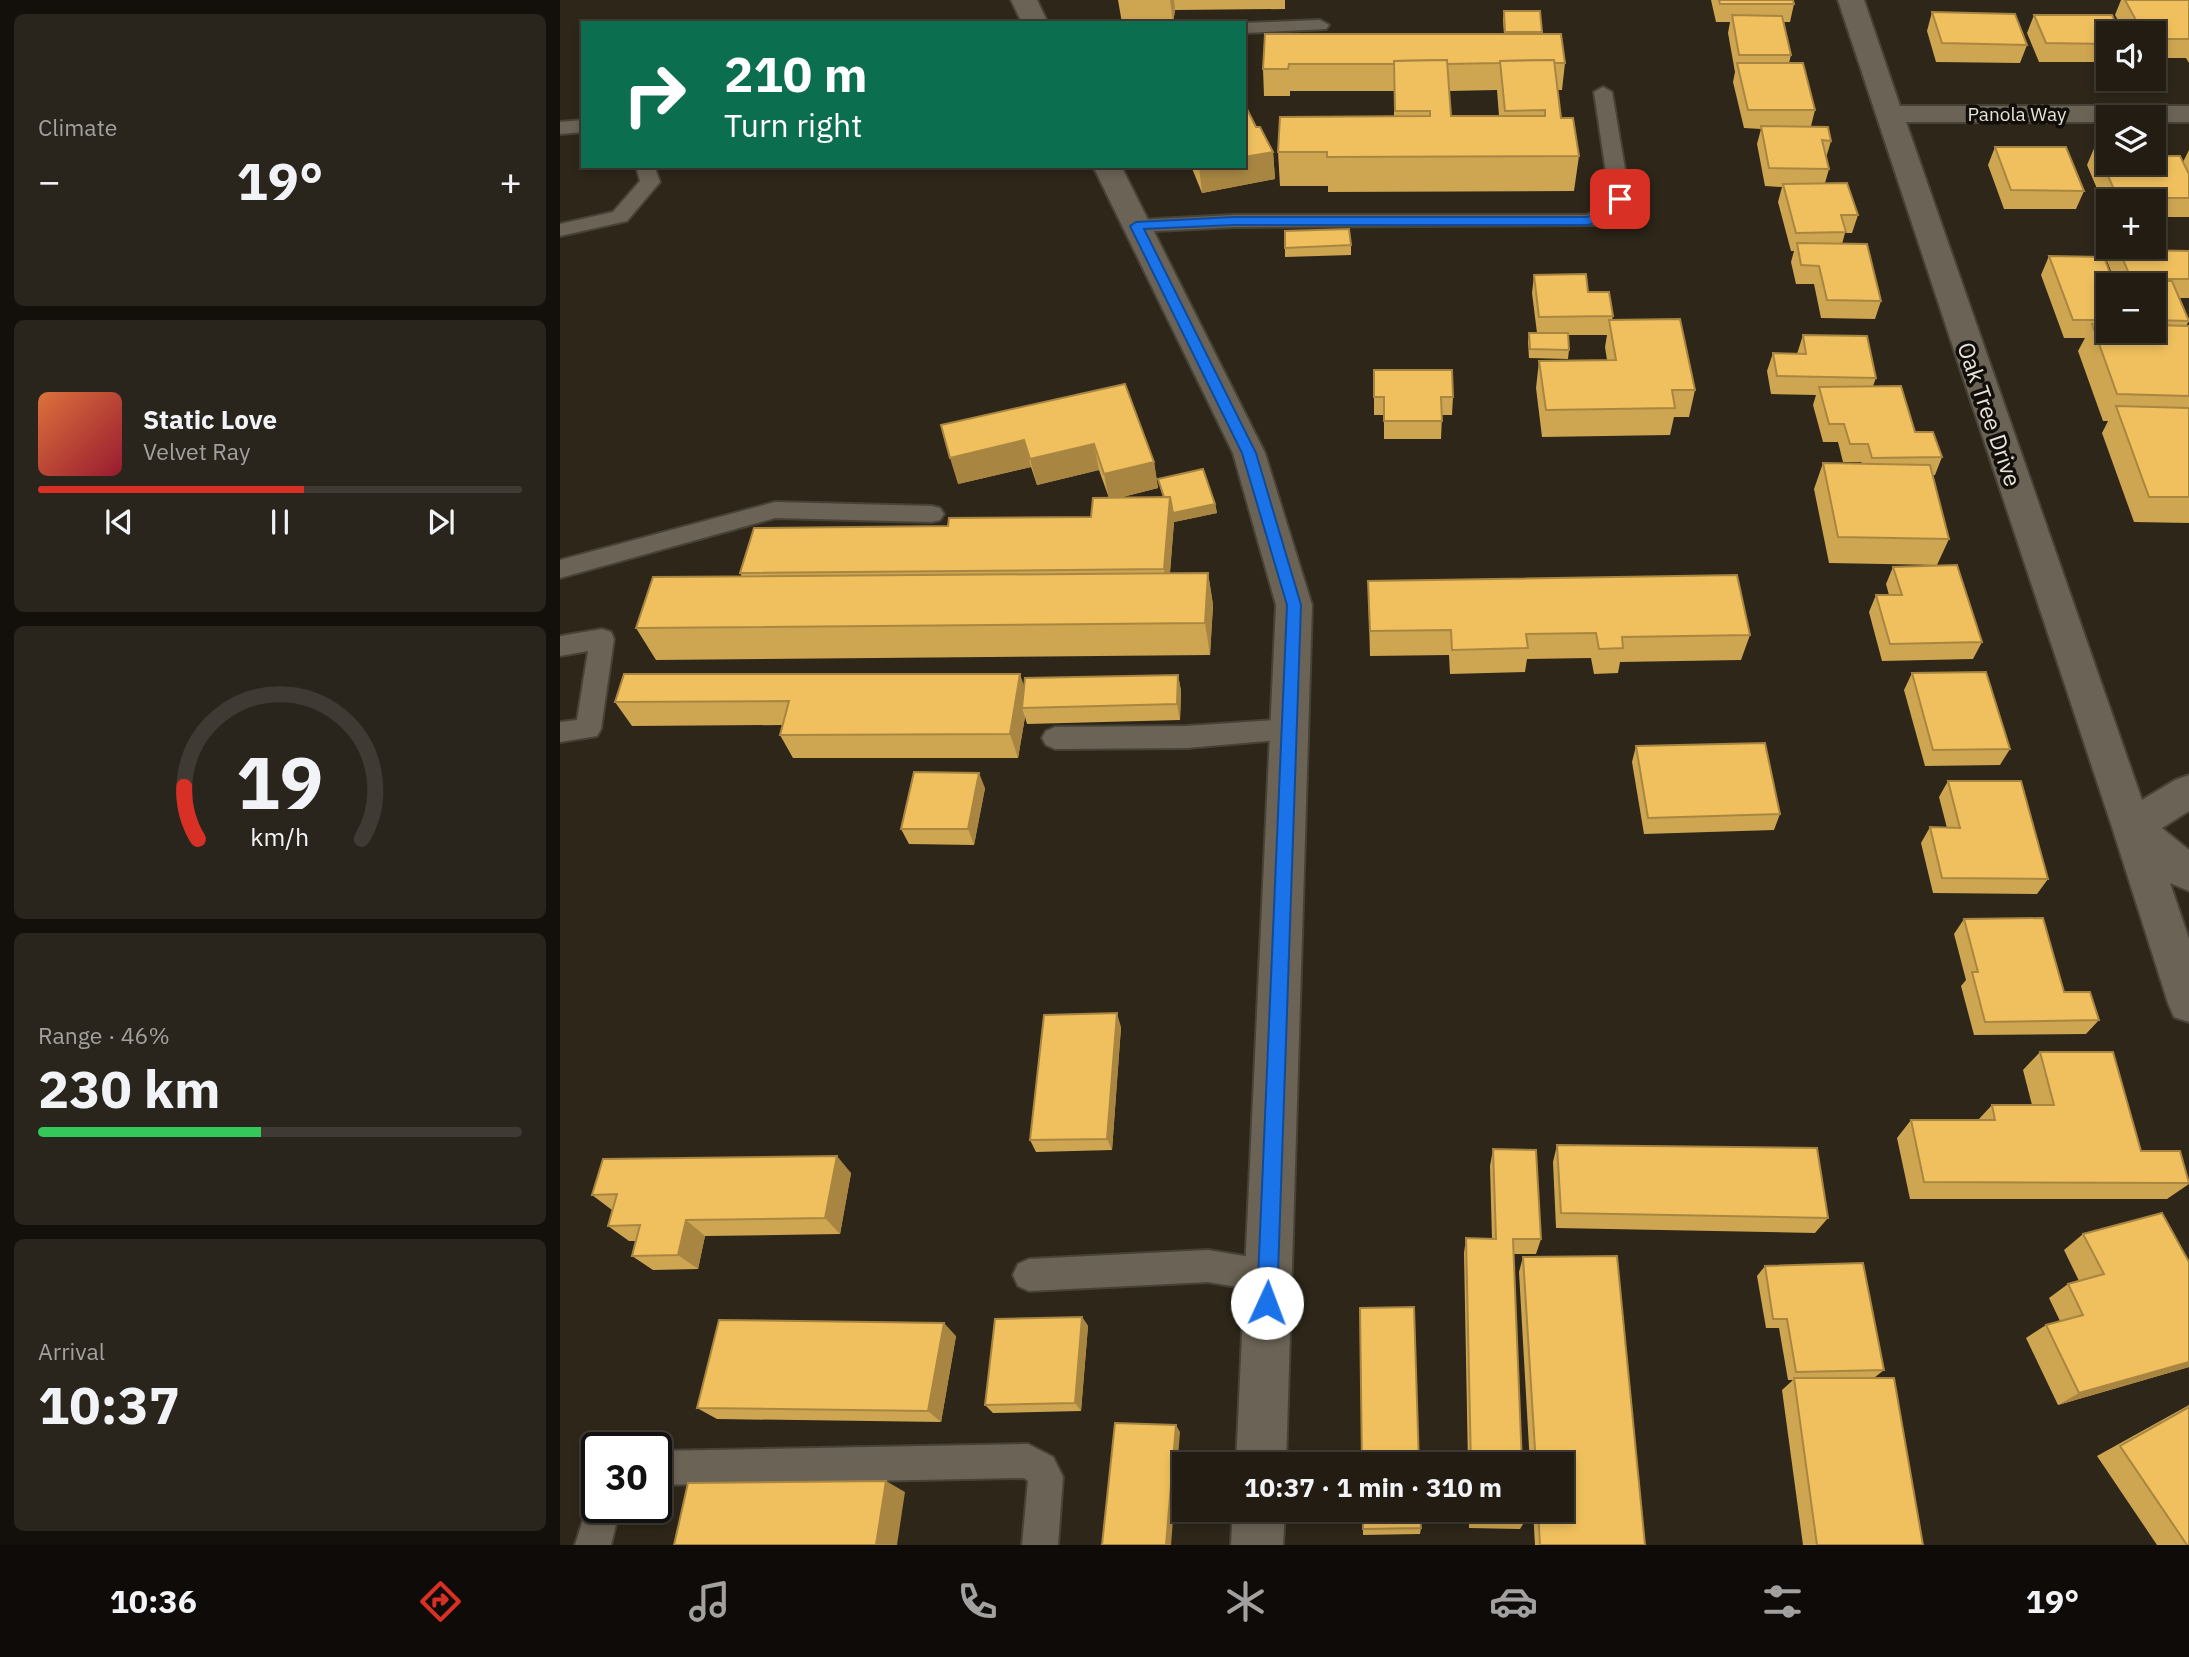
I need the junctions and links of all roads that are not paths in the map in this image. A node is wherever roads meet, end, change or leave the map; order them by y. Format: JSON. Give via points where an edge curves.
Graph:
{"nodes":[{"id":1,"x":1024,"y":0,"type":"edge"},
{"id":2,"x":1851,"y":0,"type":"edge"},
{"id":3,"x":1034,"y":21,"type":"edge"},
{"id":4,"x":1320,"y":25,"type":"dead end"},
{"id":5,"x":1246,"y":27,"type":"edge"},
{"id":6,"x":1602,"y":92,"type":"dead end"},
{"id":7,"x":1888,"y":114,"type":"junction"},
{"id":8,"x":2189,"y":114,"type":"edge"},
{"id":9,"x":581,"y":126,"type":"edge"},
{"id":10,"x":560,"y":128,"type":"edge"},
{"id":11,"x":1108,"y":168,"type":"edge"},
{"id":12,"x":648,"y":170,"type":"dead end"},
{"id":13,"x":1136,"y":226,"type":"junction"},
{"id":14,"x":560,"y":230,"type":"edge"},
{"id":15,"x":932,"y":514,"type":"dead end"},
{"id":16,"x":560,"y":569,"type":"edge"},
{"id":17,"x":560,"y":646,"type":"edge"},
{"id":18,"x":1290,"y":729,"type":"junction"},
{"id":19,"x":560,"y":733,"type":"edge"},
{"id":20,"x":1055,"y":738,"type":"dead end"},
{"id":21,"x":2189,"y":791,"type":"edge"},
{"id":22,"x":2132,"y":827,"type":"junction"},
{"id":23,"x":2189,"y":874,"type":"edge"},
{"id":24,"x":2189,"y":1003,"type":"edge"},
{"id":25,"x":1029,"y":1275,"type":"dead end"},
{"id":26,"x":1268,"y":1276,"type":"junction"},
{"id":27,"x":1261,"y":1452,"type":"edge"},
{"id":28,"x":672,"y":1468,"type":"edge"},
{"id":29,"x":1258,"y":1522,"type":"edge"},
{"id":30,"x":599,"y":1523,"type":"edge"},
{"id":31,"x":593,"y":1545,"type":"edge"},
{"id":32,"x":1040,"y":1545,"type":"edge"},
{"id":33,"x":1257,"y":1545,"type":"edge"}],
"edges":[{"from":1,"to":3,"type":"street"},
{"from":2,"to":7,"type":"street","name":"Oak Tree Drive"},
{"from":4,"to":5,"type":"lane"},
{"from":6,"to":13,"type":"lane","via":[[1620,199],[1613,212],[1588,221],[1234,221]]},
{"from":7,"to":8,"type":"street","name":"Panola Way"},
{"from":7,"to":22,"type":"street","name":"Oak Tree Drive"},
{"from":9,"to":10,"type":"lane"},
{"from":11,"to":13,"type":"street"},
{"from":12,"to":14,"type":"lane","via":[[650,182],[620,217]]},
{"from":13,"to":18,"type":"street","via":[[1249,453],[1294,605]]},
{"from":15,"to":16,"type":"lane","via":[[775,510]]},
{"from":17,"to":19,"type":"lane","via":[[602,639],[588,729]]},
{"from":18,"to":20,"type":"lane","via":[[1187,737]]},
{"from":18,"to":26,"type":"street"},
{"from":21,"to":22,"type":"street"},
{"from":22,"to":23,"type":"street"},
{"from":22,"to":24,"type":"street","name":"Oak Tree Drive"},
{"from":25,"to":26,"type":"lane","via":[[1208,1266]]},
{"from":26,"to":27,"type":"street"},
{"from":28,"to":32,"type":"lane","via":[[1028,1461],[1046,1477]]},
{"from":29,"to":33,"type":"street"},
{"from":30,"to":31,"type":"lane"}]}
